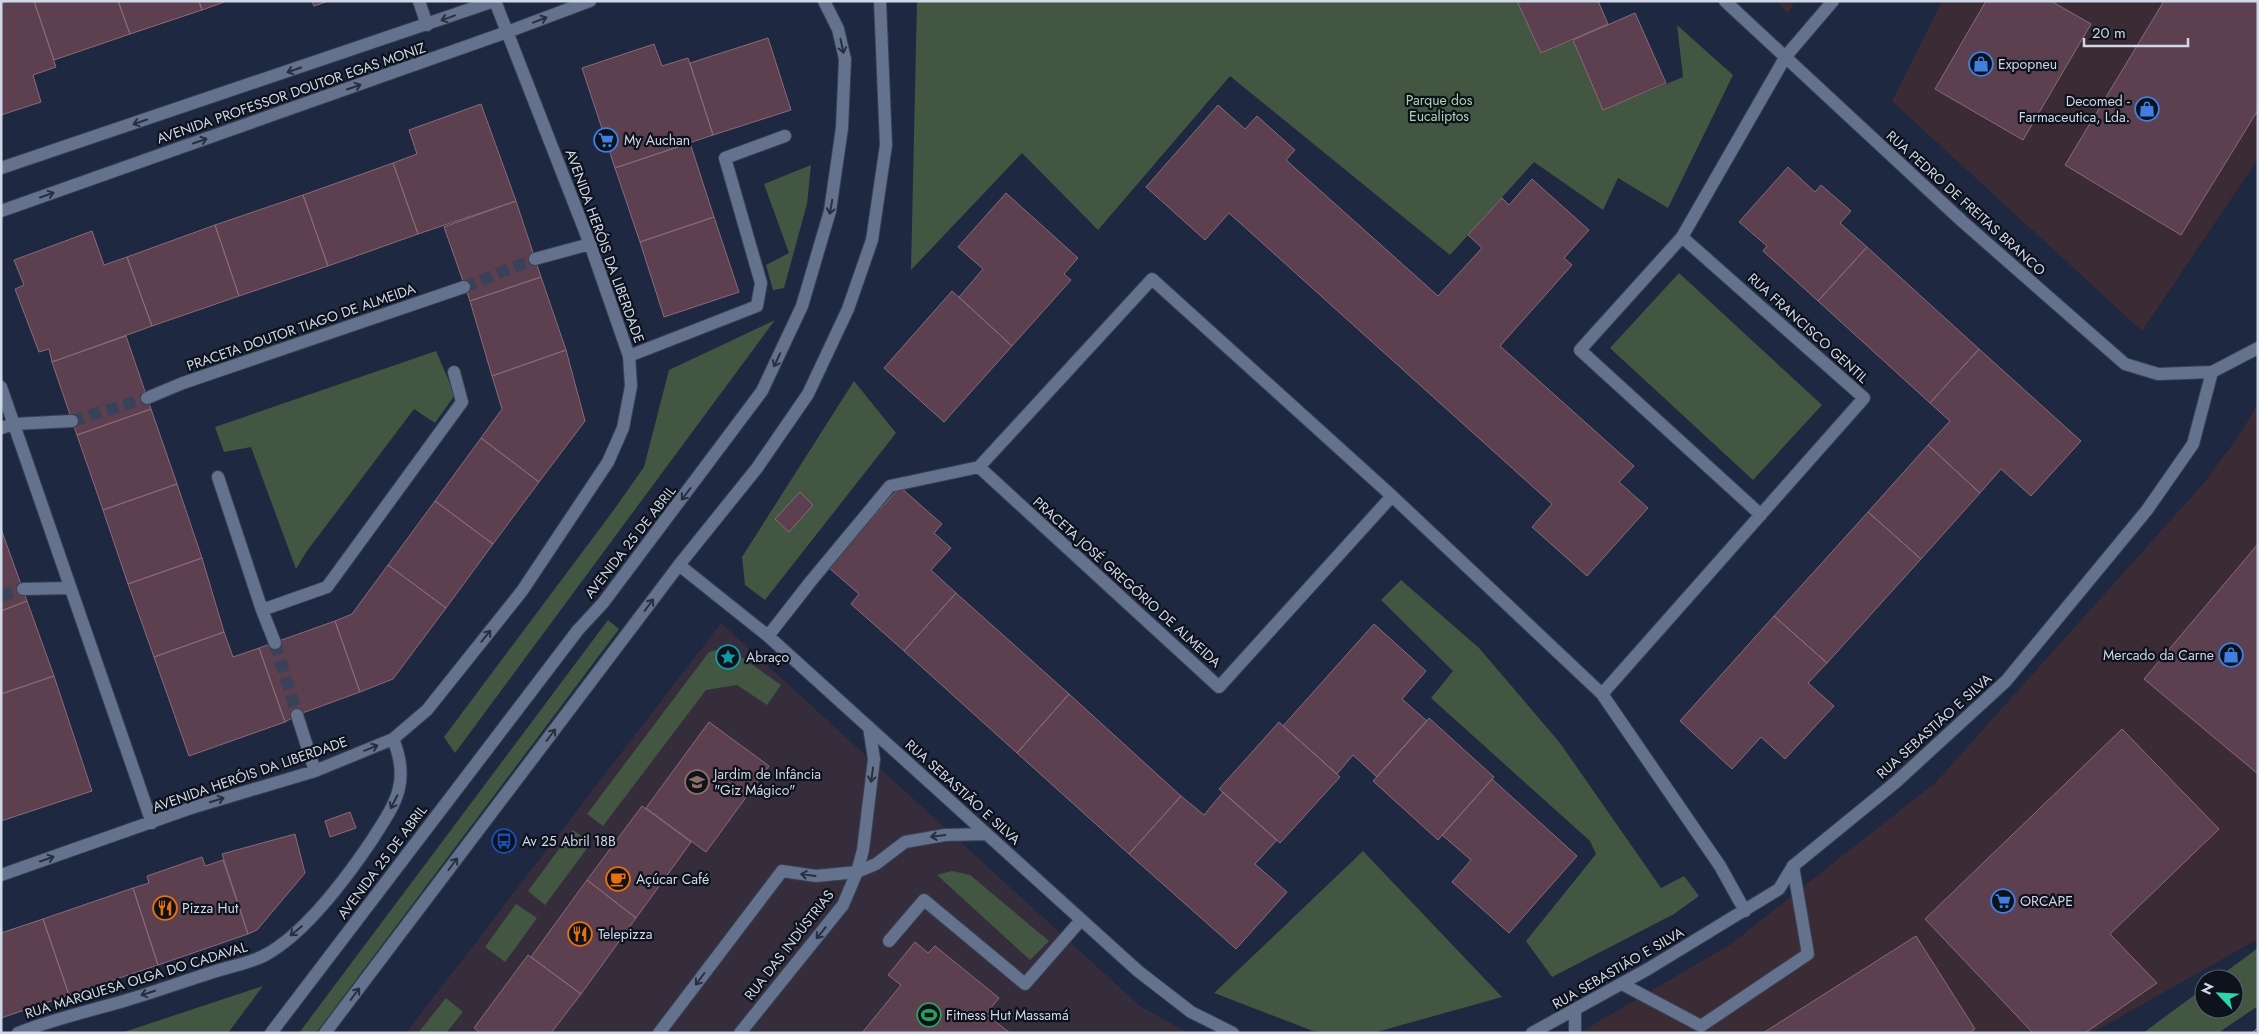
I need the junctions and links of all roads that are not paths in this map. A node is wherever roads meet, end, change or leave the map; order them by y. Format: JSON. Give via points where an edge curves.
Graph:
{"nodes":[{"id":1,"x":419,"y":1,"type":"edge"},
{"id":2,"x":494,"y":1,"type":"edge"},
{"id":3,"x":590,"y":1,"type":"edge"},
{"id":4,"x":824,"y":1,"type":"edge"},
{"id":5,"x":880,"y":1,"type":"edge"},
{"id":6,"x":1725,"y":1,"type":"edge"},
{"id":7,"x":1834,"y":1,"type":"edge"},
{"id":8,"x":426,"y":25,"type":"junction"},
{"id":9,"x":508,"y":32,"type":"junction"},
{"id":10,"x":1786,"y":56,"type":"junction"},
{"id":11,"x":785,"y":136,"type":"dead end"},
{"id":12,"x":1,"y":168,"type":"edge"},
{"id":13,"x":1,"y":211,"type":"edge"},
{"id":14,"x":1682,"y":237,"type":"junction"},
{"id":15,"x":590,"y":244,"type":"junction"},
{"id":16,"x":535,"y":259,"type":"tunnel mouth"},
{"id":17,"x":464,"y":286,"type":"tunnel mouth"},
{"id":18,"x":2258,"y":348,"type":"edge"},
{"id":19,"x":629,"y":356,"type":"junction"},
{"id":20,"x":454,"y":372,"type":"dead end"},
{"id":21,"x":2212,"y":372,"type":"junction"},
{"id":22,"x":1,"y":387,"type":"edge"},
{"id":23,"x":147,"y":398,"type":"tunnel mouth"},
{"id":24,"x":72,"y":421,"type":"tunnel mouth"},
{"id":25,"x":14,"y":424,"type":"junction"},
{"id":26,"x":1,"y":428,"type":"edge"},
{"id":27,"x":979,"y":467,"type":"junction"},
{"id":28,"x":218,"y":477,"type":"dead end"},
{"id":29,"x":1392,"y":496,"type":"junction"},
{"id":30,"x":1761,"y":515,"type":"junction"},
{"id":31,"x":679,"y":565,"type":"junction"},
{"id":32,"x":70,"y":588,"type":"junction"},
{"id":33,"x":22,"y":589,"type":"tunnel mouth"},
{"id":34,"x":262,"y":610,"type":"junction"},
{"id":35,"x":768,"y":636,"type":"junction"},
{"id":36,"x":275,"y":643,"type":"tunnel mouth"},
{"id":37,"x":1602,"y":694,"type":"junction"},
{"id":38,"x":297,"y":715,"type":"tunnel mouth"},
{"id":39,"x":869,"y":727,"type":"junction"},
{"id":40,"x":393,"y":739,"type":"junction"},
{"id":41,"x":315,"y":770,"type":"junction"},
{"id":42,"x":152,"y":823,"type":"junction"},
{"id":43,"x":987,"y":834,"type":"junction"},
{"id":44,"x":1793,"y":866,"type":"junction"},
{"id":45,"x":857,"y":872,"type":"junction"},
{"id":46,"x":1,"y":874,"type":"edge"},
{"id":47,"x":1745,"y":911,"type":"junction"},
{"id":48,"x":1081,"y":920,"type":"junction"},
{"id":49,"x":889,"y":941,"type":"dead end"},
{"id":50,"x":1622,"y":984,"type":"junction"},
{"id":51,"x":1575,"y":1010,"type":"junction"},
{"id":52,"x":18,"y":1033,"type":"edge"},
{"id":53,"x":271,"y":1033,"type":"edge"},
{"id":54,"x":325,"y":1033,"type":"edge"},
{"id":55,"x":659,"y":1033,"type":"edge"},
{"id":56,"x":740,"y":1033,"type":"edge"},
{"id":57,"x":1233,"y":1033,"type":"edge"},
{"id":58,"x":1532,"y":1033,"type":"edge"},
{"id":59,"x":1575,"y":1033,"type":"edge"}],
"edges":[{"from":1,"to":8,"type":"street"},
{"from":2,"to":8,"type":"street","name":"AVENIDA PROFESSOR DOUTOR EGAS MONIZ","one_way":true},
{"from":2,"to":9,"type":"street","name":"AVENIDA HERÓIS DA LIBERDADE"},
{"from":9,"to":3,"type":"street","name":"AVENIDA PROFESSOR DOUTOR EGAS MONIZ","one_way":true},
{"from":4,"to":53,"type":"street","name":"AVENIDA 25 DE ABRIL","one_way":true,"via":[[838,29],[845,59],[842,128],[830,212],[802,306],[762,391],[644,550],[578,630]]},
{"from":5,"to":31,"type":"street","via":[[886,145],[872,240],[848,309],[808,394],[757,468]]},
{"from":6,"to":10,"type":"street","name":"RUA PEDRO DE FREITAS BRANCO"},
{"from":7,"to":10,"type":"street"},
{"from":8,"to":12,"type":"street","name":"AVENIDA PROFESSOR DOUTOR EGAS MONIZ","one_way":true},
{"from":13,"to":9,"type":"street","name":"AVENIDA PROFESSOR DOUTOR EGAS MONIZ","one_way":true},
{"from":9,"to":15,"type":"street","name":"AVENIDA HERÓIS DA LIBERDADE"},
{"from":10,"to":14,"type":"street"},
{"from":10,"to":21,"type":"street","name":"RUA PEDRO DE FREITAS BRANCO","via":[[1963,222],[2124,364],[2158,374]]},
{"from":11,"to":19,"type":"street","via":[[725,158],[761,283],[757,306]]},
{"from":14,"to":30,"type":"street","via":[[1580,350]]},
{"from":14,"to":30,"type":"street","name":"RUA FRANCISCO GENTIL","via":[[1864,398]]},
{"from":15,"to":16,"type":"street"},
{"from":15,"to":19,"type":"street","name":"AVENIDA HERÓIS DA LIBERDADE"},
{"from":17,"to":23,"type":"street","name":"PRACETA DOUTOR TIAGO DE ALMEIDA"},
{"from":18,"to":21,"type":"street"},
{"from":40,"to":19,"type":"street","name":"AVENIDA HERÓIS DA LIBERDADE","one_way":true,"via":[[428,710],[522,591],[608,462],[623,428],[631,386]]},
{"from":20,"to":34,"type":"street","via":[[462,402],[327,587]]},
{"from":21,"to":44,"type":"street","name":"RUA SEBASTIÃO E SILVA","via":[[2193,444],[2138,520],[2006,681],[1896,782]]},
{"from":22,"to":25,"type":"street"},
{"from":24,"to":25,"type":"street"},
{"from":25,"to":26,"type":"street"},
{"from":25,"to":32,"type":"street"},
{"from":27,"to":29,"type":"street","via":[[1152,279]]},
{"from":27,"to":29,"type":"street","name":"PRACETA JOSÉ GREGÓRIO DE ALMEIDA","via":[[1219,687]]},
{"from":27,"to":35,"type":"street","via":[[890,486]]},
{"from":28,"to":34,"type":"street"},
{"from":29,"to":37,"type":"street"},
{"from":30,"to":37,"type":"street","name":"RUA FRANCISCO GENTIL"},
{"from":31,"to":35,"type":"street","name":"RUA SEBASTIÃO E SILVA"},
{"from":54,"to":31,"type":"street","one_way":true},
{"from":32,"to":33,"type":"street"},
{"from":32,"to":42,"type":"street"},
{"from":34,"to":36,"type":"street"},
{"from":35,"to":39,"type":"street","name":"RUA SEBASTIÃO E SILVA"},
{"from":37,"to":47,"type":"street","via":[[1720,866]]},
{"from":38,"to":41,"type":"street"},
{"from":39,"to":43,"type":"street","name":"RUA SEBASTIÃO E SILVA"},
{"from":39,"to":45,"type":"street","name":"RUA DAS INDÚSTRIAS","one_way":true,"via":[[874,759],[863,850]]},
{"from":41,"to":40,"type":"street","name":"AVENIDA HERÓIS DA LIBERDADE","one_way":true},
{"from":40,"to":52,"type":"street","name":"RUA MARQUESA OLGA DO CADAVAL","one_way":true,"via":[[402,768],[401,788],[385,819],[349,874],[302,926],[267,954]]},
{"from":42,"to":41,"type":"street","name":"AVENIDA HERÓIS DA LIBERDADE","one_way":true},
{"from":46,"to":42,"type":"street","name":"AVENIDA HERÓIS DA LIBERDADE","one_way":true},
{"from":43,"to":45,"type":"street","one_way":true,"via":[[945,835],[905,842],[876,864]]},
{"from":43,"to":48,"type":"street","name":"RUA SEBASTIÃO E SILVA"},
{"from":44,"to":47,"type":"street","name":"RUA SEBASTIÃO E SILVA","via":[[1779,889]]},
{"from":44,"to":50,"type":"street","via":[[1808,954],[1701,1026]]},
{"from":45,"to":55,"type":"street","one_way":true,"via":[[816,876],[782,871]]},
{"from":45,"to":56,"type":"street","name":"RUA DAS INDÚSTRIAS","one_way":true,"via":[[843,905]]},
{"from":47,"to":50,"type":"street","name":"RUA SEBASTIÃO E SILVA"},
{"from":48,"to":49,"type":"street","via":[[1025,984],[924,900]]},
{"from":48,"to":57,"type":"street","name":"RUA SEBASTIÃO E SILVA","via":[[1138,971],[1191,1012]]},
{"from":50,"to":51,"type":"street","name":"RUA SEBASTIÃO E SILVA"},
{"from":51,"to":58,"type":"street","name":"RUA SEBASTIÃO E SILVA"},
{"from":51,"to":59,"type":"street"}]}
